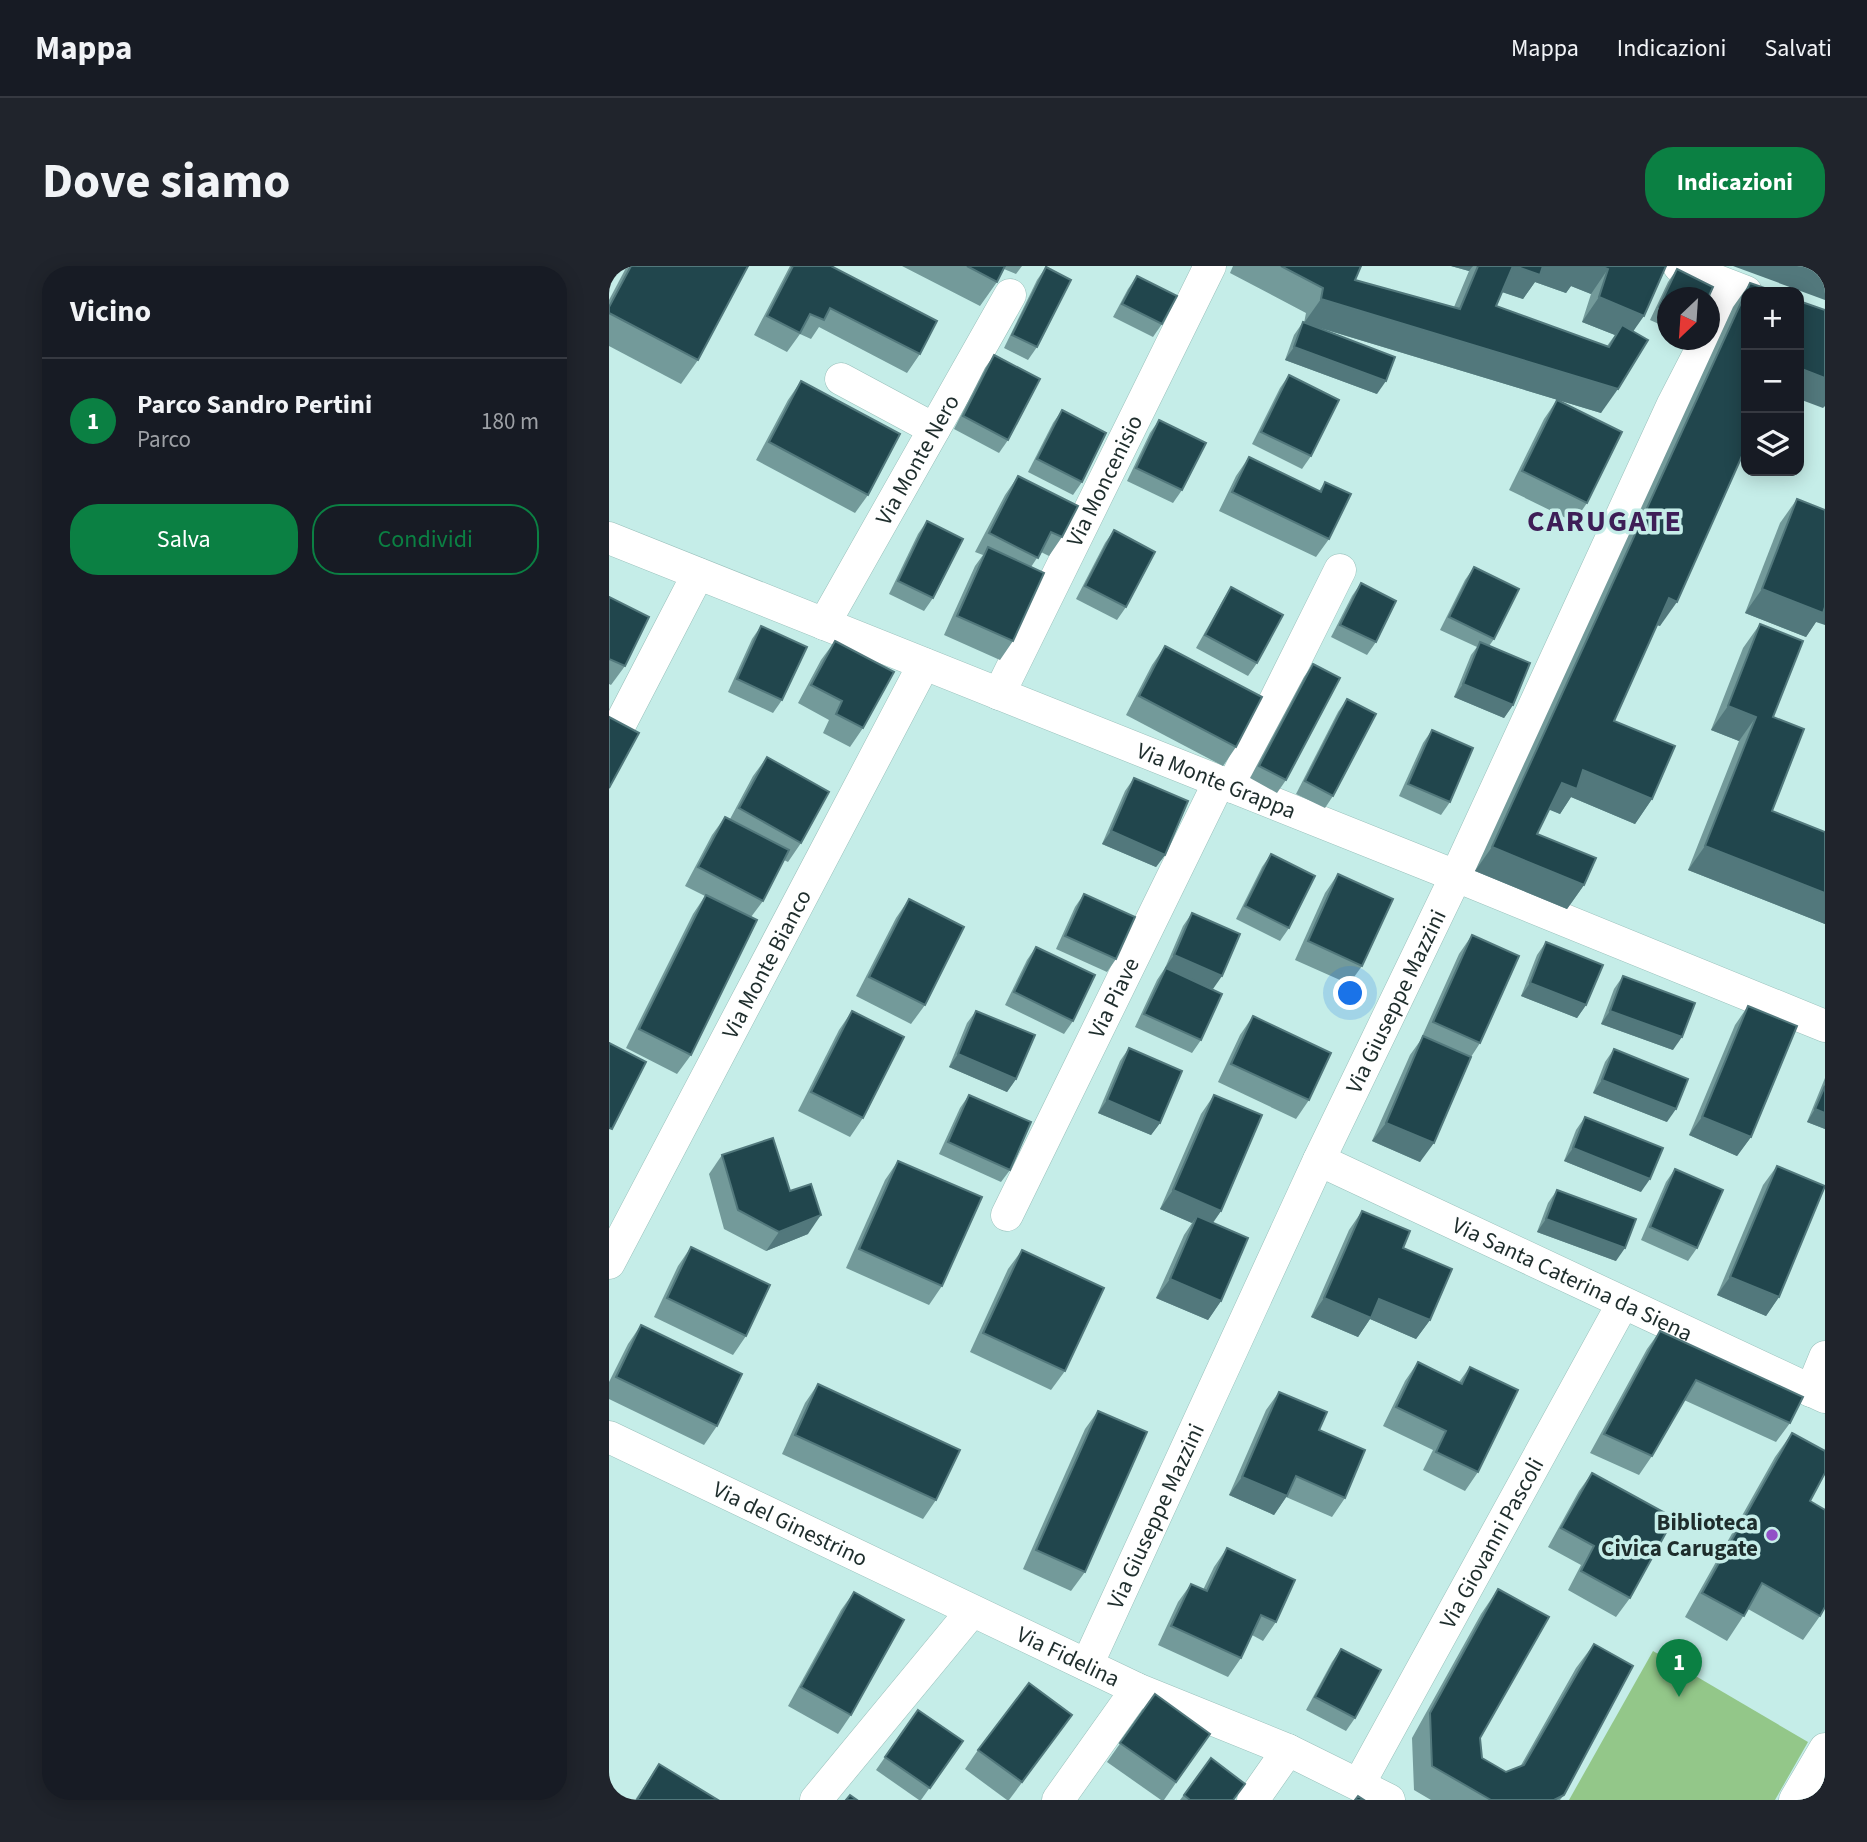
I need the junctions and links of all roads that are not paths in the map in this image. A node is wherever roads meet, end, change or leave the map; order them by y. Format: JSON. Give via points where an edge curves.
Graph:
{"nodes":[{"id":1,"x":1210,"y":266,"type":"edge"},
{"id":2,"x":1679,"y":266,"type":"edge"},
{"id":3,"x":1740,"y":290,"type":"edge"},
{"id":4,"x":1010,"y":295,"type":"dead end"},
{"id":5,"x":1720,"y":319,"type":"edge"},
{"id":6,"x":1701,"y":350,"type":"edge"},
{"id":7,"x":841,"y":379,"type":"dead end"},
{"id":8,"x":934,"y":429,"type":"junction"},
{"id":9,"x":609,"y":538,"type":"edge"},
{"id":10,"x":1340,"y":570,"type":"dead end"},
{"id":11,"x":698,"y":574,"type":"junction"},
{"id":12,"x":824,"y":624,"type":"junction"},
{"id":13,"x":924,"y":664,"type":"junction"},
{"id":14,"x":999,"y":694,"type":"junction"},
{"id":15,"x":613,"y":738,"type":"edge"},
{"id":16,"x":1225,"y":784,"type":"junction"},
{"id":17,"x":1457,"y":876,"type":"junction"},
{"id":18,"x":1825,"y":1026,"type":"edge"},
{"id":19,"x":1319,"y":1160,"type":"junction"},
{"id":20,"x":1007,"y":1215,"type":"dead end"},
{"id":21,"x":609,"y":1263,"type":"edge"},
{"id":22,"x":1623,"y":1303,"type":"junction"},
{"id":23,"x":1825,"y":1357,"type":"edge"},
{"id":24,"x":1818,"y":1394,"type":"edge"},
{"id":25,"x":611,"y":1443,"type":"edge"},
{"id":26,"x":972,"y":1611,"type":"junction"},
{"id":27,"x":1087,"y":1665,"type":"junction"},
{"id":28,"x":1137,"y":1689,"type":"junction"},
{"id":29,"x":1825,"y":1749,"type":"edge"},
{"id":30,"x":1288,"y":1750,"type":"junction"},
{"id":31,"x":1359,"y":1784,"type":"junction"},
{"id":32,"x":816,"y":1800,"type":"edge"},
{"id":33,"x":1058,"y":1800,"type":"edge"},
{"id":34,"x":1253,"y":1800,"type":"edge"},
{"id":35,"x":1389,"y":1800,"type":"edge"},
{"id":36,"x":1795,"y":1800,"type":"edge"}],
"edges":[{"from":1,"to":14,"type":"street","name":"Via Moncenisio"},
{"from":2,"to":3,"type":"street"},
{"from":3,"to":5,"type":"street"},
{"from":4,"to":8,"type":"street","name":"Via Monte Nero"},
{"from":6,"to":17,"type":"street","name":"Via Giuseppe Mazzini"},
{"from":7,"to":8,"type":"street"},
{"from":8,"to":12,"type":"street","name":"Via Monte Nero"},
{"from":9,"to":11,"type":"street","name":"Via Monte Grappa"},
{"from":10,"to":16,"type":"street","name":"Via Piave"},
{"from":11,"to":12,"type":"street","name":"Via Monte Grappa"},
{"from":11,"to":15,"type":"street"},
{"from":12,"to":13,"type":"street","name":"Via Monte Grappa"},
{"from":13,"to":14,"type":"street","name":"Via Monte Grappa"},
{"from":13,"to":21,"type":"street","name":"Via Monte Bianco"},
{"from":14,"to":16,"type":"street","name":"Via Monte Grappa"},
{"from":16,"to":17,"type":"street","name":"Via Monte Grappa"},
{"from":16,"to":20,"type":"street","name":"Via Piave"},
{"from":17,"to":18,"type":"street","name":"Via Monte Grappa"},
{"from":17,"to":19,"type":"street","name":"Via Giuseppe Mazzini"},
{"from":19,"to":22,"type":"street","name":"Via Santa Caterina da Siena"},
{"from":19,"to":27,"type":"street","name":"Via Giuseppe Mazzini"},
{"from":22,"to":24,"type":"street","name":"Via Santa Caterina da Siena"},
{"from":22,"to":31,"type":"street","name":"Via Giovanni Pascoli"},
{"from":23,"to":24,"type":"street"},
{"from":25,"to":26,"type":"street","name":"Via del Ginestrino"},
{"from":26,"to":27,"type":"street","name":"Via Fidelina"},
{"from":26,"to":32,"type":"street"},
{"from":27,"to":28,"type":"street","name":"Via Fidelina"},
{"from":28,"to":30,"type":"street","name":"Via Fidelina"},
{"from":28,"to":33,"type":"street"},
{"from":29,"to":36,"type":"street"},
{"from":30,"to":31,"type":"street","name":"Via Fidelina"},
{"from":30,"to":34,"type":"street"},
{"from":31,"to":35,"type":"street","name":"Via Fidelina"}]}
